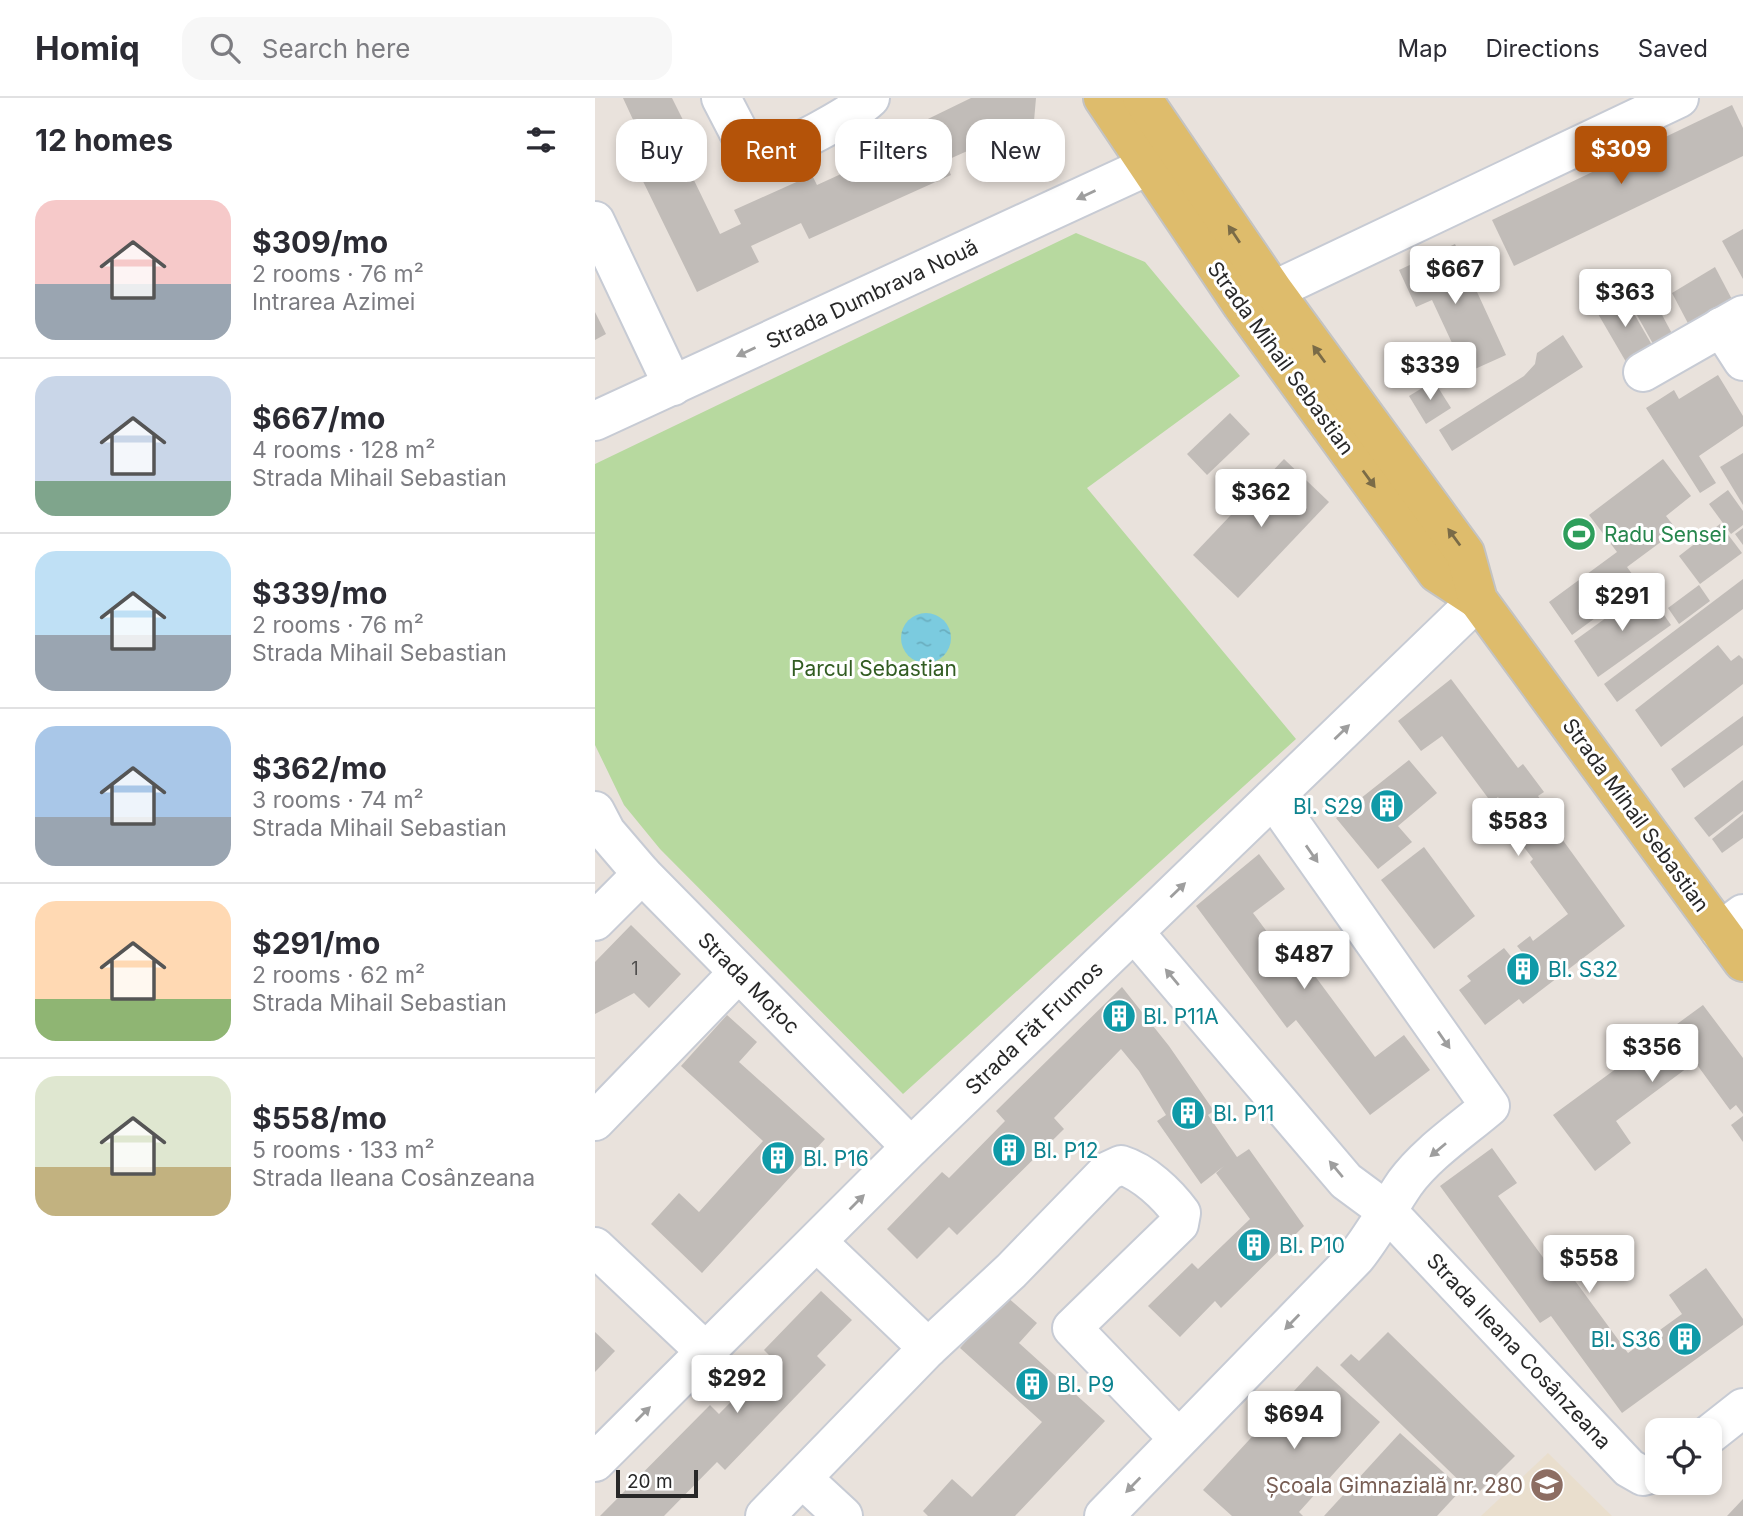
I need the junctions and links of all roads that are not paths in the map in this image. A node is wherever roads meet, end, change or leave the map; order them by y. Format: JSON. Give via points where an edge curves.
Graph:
{"nodes":[{"id":1,"x":721,"y":98,"type":"edge"},
{"id":2,"x":870,"y":98,"type":"edge"},
{"id":3,"x":1103,"y":98,"type":"edge"},
{"id":4,"x":1142,"y":98,"type":"edge"},
{"id":5,"x":1679,"y":98,"type":"edge"},
{"id":6,"x":1148,"y":166,"type":"junction"},
{"id":7,"x":595,"y":221,"type":"edge"},
{"id":8,"x":1258,"y":298,"type":"junction"},
{"id":9,"x":1732,"y":321,"type":"edge"},
{"id":10,"x":1743,"y":361,"type":"edge"},
{"id":11,"x":1643,"y":372,"type":"dead end"},
{"id":12,"x":673,"y":386,"type":"junction"},
{"id":13,"x":595,"y":421,"type":"edge"},
{"id":14,"x":1478,"y":600,"type":"junction"},
{"id":15,"x":1273,"y":798,"type":"junction"},
{"id":16,"x":599,"y":829,"type":"edge"},
{"id":17,"x":642,"y":874,"type":"junction"},
{"id":18,"x":595,"y":920,"type":"edge"},
{"id":19,"x":1732,"y":922,"type":"edge"},
{"id":20,"x":1134,"y":932,"type":"junction"},
{"id":21,"x":1743,"y":962,"type":"edge"},
{"id":22,"x":738,"y":973,"type":"junction"},
{"id":23,"x":595,"y":1121,"type":"edge"},
{"id":24,"x":911,"y":1147,"type":"junction"},
{"id":25,"x":1388,"y":1212,"type":"junction"},
{"id":26,"x":817,"y":1242,"type":"junction"},
{"id":27,"x":595,"y":1247,"type":"edge"},
{"id":28,"x":928,"y":1348,"type":"junction"},
{"id":29,"x":706,"y":1352,"type":"junction"},
{"id":30,"x":1743,"y":1408,"type":"edge"},
{"id":31,"x":1722,"y":1425,"type":"edge"},
{"id":32,"x":1178,"y":1438,"type":"junction"},
{"id":33,"x":595,"y":1462,"type":"edge"},
{"id":34,"x":1645,"y":1475,"type":"edge"},
{"id":35,"x":803,"y":1479,"type":"junction"},
{"id":36,"x":765,"y":1516,"type":"edge"},
{"id":37,"x":843,"y":1516,"type":"edge"},
{"id":38,"x":1104,"y":1516,"type":"edge"}],
"edges":[{"from":1,"to":2,"type":"street","via":[[748,150],[764,153],[852,113]]},
{"from":3,"to":6,"type":"main road","name":"Strada Mihail Sebastian"},
{"from":8,"to":4,"type":"main road","name":"Strada Mihail Sebastian","one_way":true},
{"from":5,"to":8,"type":"street"},
{"from":6,"to":8,"type":"main road","name":"Strada Mihail Sebastian"},
{"from":6,"to":12,"type":"street","name":"Strada Dumbrava Nouă","one_way":true},
{"from":7,"to":12,"type":"street"},
{"from":8,"to":14,"type":"main road","name":"Strada Mihail Sebastian","via":[[1465,553]]},
{"from":9,"to":10,"type":"street"},
{"from":9,"to":11,"type":"street"},
{"from":12,"to":13,"type":"street","name":"Strada Dumbrava Nouă"},
{"from":15,"to":14,"type":"street","name":"Strada Făt Frumos","one_way":true},
{"from":14,"to":19,"type":"main road","name":"Strada Mihail Sebastian"},
{"from":20,"to":15,"type":"street","name":"Strada Făt Frumos","one_way":true},
{"from":15,"to":25,"type":"street","one_way":true,"via":[[1490,1106],[1421,1163]]},
{"from":16,"to":17,"type":"street","name":"Strada Moțoc"},
{"from":17,"to":18,"type":"street"},
{"from":17,"to":22,"type":"street","name":"Strada Moțoc"},
{"from":19,"to":21,"type":"main road","name":"Strada Mihail Sebastian"},
{"from":20,"to":24,"type":"street","name":"Strada Făt Frumos"},
{"from":25,"to":20,"type":"street","name":"Strada Ileana Cosânzeana","one_way":true,"via":[[1346,1181]]},
{"from":22,"to":23,"type":"street"},
{"from":22,"to":24,"type":"street","name":"Strada Moțoc"},
{"from":26,"to":24,"type":"street","name":"Strada Făt Frumos","one_way":true},
{"from":25,"to":32,"type":"street","one_way":true,"via":[[1356,1256]]},
{"from":25,"to":34,"type":"street","name":"Strada Ileana Cosânzeana","via":[[1629,1468]]},
{"from":26,"to":28,"type":"street"},
{"from":26,"to":29,"type":"street","name":"Strada Făt Frumos"},
{"from":27,"to":29,"type":"street"},
{"from":28,"to":32,"type":"street","via":[[1108,1171],[1121,1165],[1135,1169],[1174,1203],[1181,1213],[1179,1224],[1072,1328]]},
{"from":28,"to":35,"type":"street"},
{"from":33,"to":29,"type":"street","name":"Strada Făt Frumos","one_way":true},
{"from":30,"to":31,"type":"street"},
{"from":32,"to":38,"type":"street","one_way":true},
{"from":35,"to":36,"type":"street"},
{"from":35,"to":37,"type":"street"}]}
